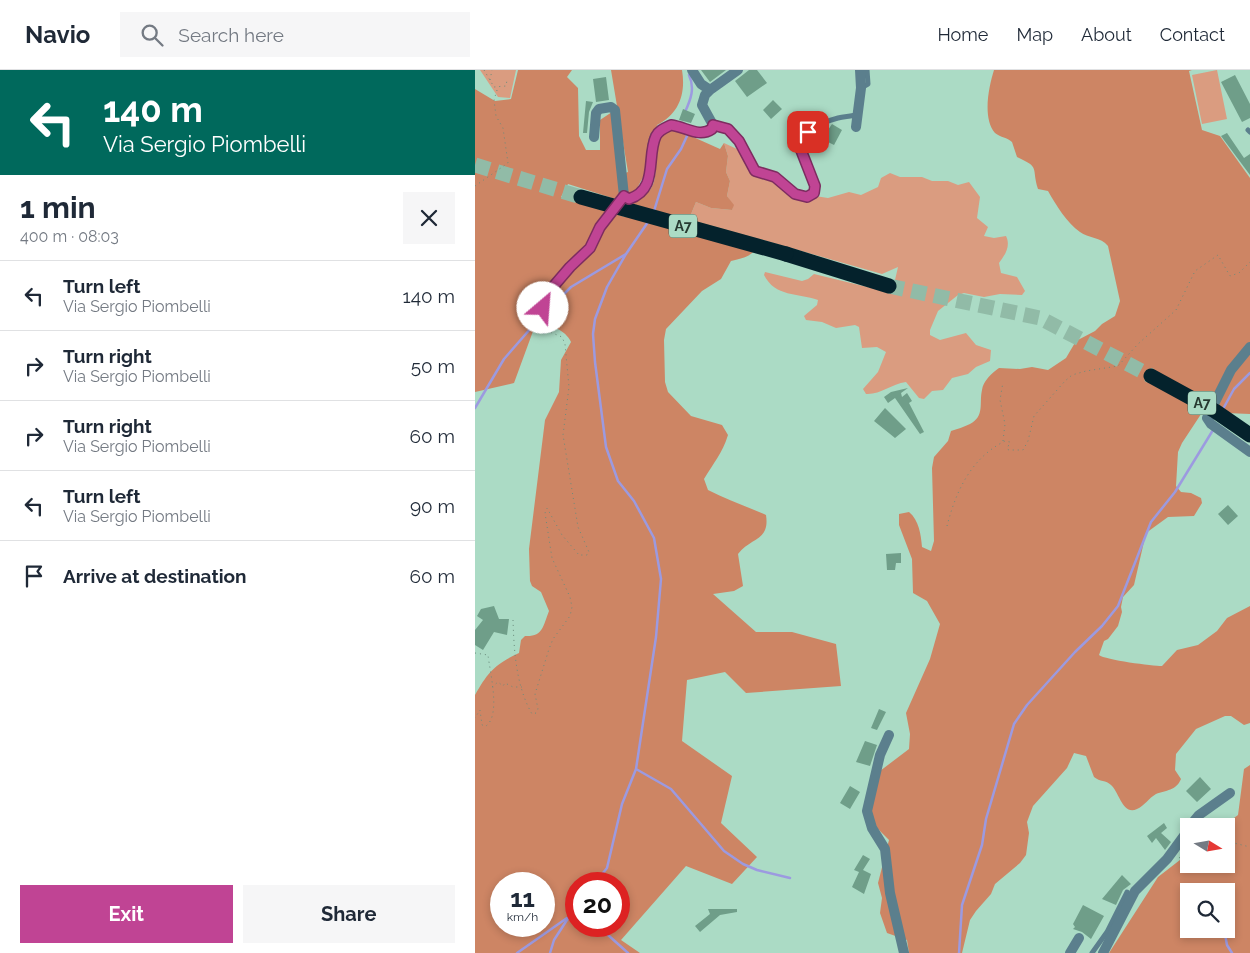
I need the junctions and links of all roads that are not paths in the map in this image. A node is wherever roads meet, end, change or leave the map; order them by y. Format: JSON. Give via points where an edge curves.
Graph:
{"nodes":[{"id":1,"x":692,"y":70,"type":"edge"},
{"id":2,"x":738,"y":70,"type":"edge"},
{"id":3,"x":860,"y":70,"type":"edge"},
{"id":4,"x":867,"y":70,"type":"edge"},
{"id":5,"x":861,"y":88,"type":"junction"},
{"id":6,"x":710,"y":90,"type":"junction"},
{"id":7,"x":859,"y":113,"type":"junction"},
{"id":8,"x":713,"y":125,"type":"junction"},
{"id":9,"x":857,"y":128,"type":"dead end"},
{"id":10,"x":594,"y":137,"type":"dead end"},
{"id":11,"x":624,"y":196,"type":"junction"},
{"id":12,"x":581,"y":197,"type":"tunnel mouth"},
{"id":13,"x":889,"y":286,"type":"tunnel mouth"},
{"id":14,"x":544,"y":331,"type":"road end"},
{"id":15,"x":1250,"y":347,"type":"edge"},
{"id":16,"x":1151,"y":376,"type":"tunnel mouth"},
{"id":17,"x":1250,"y":435,"type":"edge"},
{"id":18,"x":1250,"y":452,"type":"edge"},
{"id":19,"x":889,"y":735,"type":"dead end"},
{"id":20,"x":1230,"y":793,"type":"dead end"},
{"id":21,"x":1197,"y":818,"type":"edge"},
{"id":22,"x":1180,"y":841,"type":"edge"},
{"id":23,"x":1127,"y":892,"type":"dead end"},
{"id":24,"x":1079,"y":938,"type":"dead end"},
{"id":25,"x":904,"y":953,"type":"edge"},
{"id":26,"x":1070,"y":953,"type":"edge"},
{"id":27,"x":1092,"y":953,"type":"edge"},
{"id":28,"x":1103,"y":953,"type":"edge"}],
"edges":[{"from":1,"to":6,"type":"street","via":[[701,84]]},
{"from":2,"to":6,"type":"street"},
{"from":3,"to":5,"type":"street"},
{"from":4,"to":5,"type":"lane","via":[[868,84]]},
{"from":5,"to":7,"type":"street"},
{"from":6,"to":8,"type":"street","via":[[702,105]]},
{"from":7,"to":8,"type":"lane","via":[[814,128],[800,141],[815,186],[814,193],[807,197],[795,194],[775,177],[755,171],[739,141],[728,129]]},
{"from":7,"to":9,"type":"street"},
{"from":8,"to":11,"type":"street","via":[[707,133],[671,125],[661,130],[656,136],[652,167],[643,189],[637,197],[629,199]]},
{"from":10,"to":11,"type":"street","via":[[596,113],[599,109],[611,107],[615,110]]},
{"from":11,"to":14,"type":"lane","via":[[600,227],[590,248],[546,295],[539,320]]},
{"from":12,"to":13,"type":"highway","number":"A7","bridge":true},
{"from":15,"to":18,"type":"street","via":[[1231,370],[1207,418]]},
{"from":16,"to":17,"type":"highway","number":"A7","bridge":true,"via":[[1215,411]]},
{"from":19,"to":25,"type":"street","via":[[880,755],[867,811],[872,828],[885,849],[890,893]]},
{"from":20,"to":21,"type":"street"},
{"from":22,"to":28,"type":"street","via":[[1135,891]]},
{"from":23,"to":27,"type":"lane","via":[[1107,932]]},
{"from":24,"to":26,"type":"street"}]}
